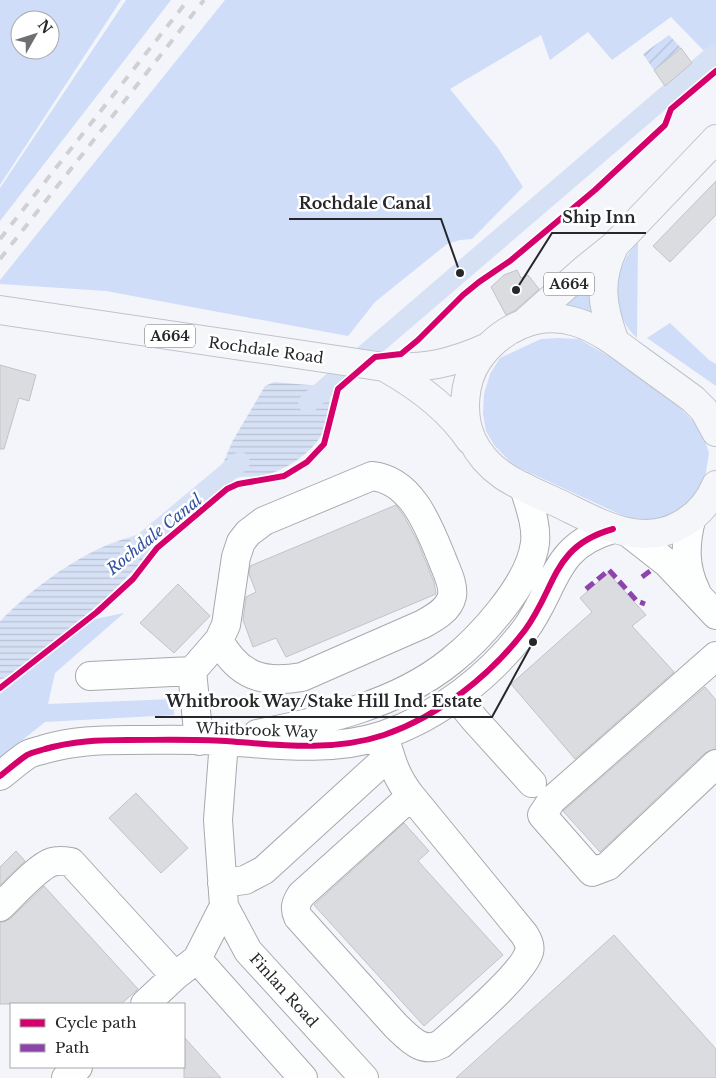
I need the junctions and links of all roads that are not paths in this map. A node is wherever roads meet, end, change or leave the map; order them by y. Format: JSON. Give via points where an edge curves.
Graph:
{"nodes":[{"id":1,"x":716,"y":139,"type":"edge"},
{"id":2,"x":615,"y":245,"type":"junction"},
{"id":3,"x":6,"y":311,"type":"edge"},
{"id":4,"x":523,"y":324,"type":"junction"},
{"id":5,"x":615,"y":342,"type":"junction"},
{"id":6,"x":488,"y":347,"type":"junction"},
{"id":7,"x":384,"y":367,"type":"junction"},
{"id":8,"x":705,"y":405,"type":"edge"},
{"id":9,"x":716,"y":432,"type":"edge"},
{"id":10,"x":481,"y":456,"type":"junction"},
{"id":11,"x":524,"y":487,"type":"junction"},
{"id":12,"x":714,"y":494,"type":"edge"},
{"id":13,"x":691,"y":520,"type":"junction"},
{"id":14,"x":622,"y":532,"type":"junction"},
{"id":15,"x":707,"y":606,"type":"edge"},
{"id":16,"x":219,"y":640,"type":"junction"},
{"id":17,"x":714,"y":663,"type":"edge"},
{"id":18,"x":192,"y":671,"type":"junction"},
{"id":19,"x":90,"y":676,"type":"dead end"},
{"id":20,"x":456,"y":697,"type":"junction"},
{"id":21,"x":212,"y":741,"type":"junction"},
{"id":22,"x":387,"y":745,"type":"junction"},
{"id":23,"x":716,"y":764,"type":"edge"},
{"id":24,"x":0,"y":776,"type":"edge"},
{"id":25,"x":532,"y":783,"type":"dead end"},
{"id":26,"x":411,"y":796,"type":"junction"},
{"id":27,"x":223,"y":894,"type":"junction"},
{"id":28,"x":0,"y":907,"type":"edge"},
{"id":29,"x":197,"y":959,"type":"junction"},
{"id":30,"x":175,"y":976,"type":"junction"},
{"id":31,"x":146,"y":1003,"type":"edge"},
{"id":32,"x":77,"y":1068,"type":"edge"},
{"id":33,"x":66,"y":1078,"type":"edge"},
{"id":34,"x":303,"y":1078,"type":"edge"},
{"id":35,"x":364,"y":1078,"type":"edge"}],
"edges":[{"from":1,"to":2,"type":"main road","number":"A664"},
{"from":2,"to":4,"type":"main road","number":"A664"},
{"from":2,"to":5,"type":"main road","number":"A664","via":[[606,262],[603,282],[604,303]]},
{"from":3,"to":7,"type":"main road","name":"Rochdale Road","number":"A664"},
{"from":4,"to":5,"type":"main road","via":[[541,319],[561,319],[594,329]]},
{"from":4,"to":6,"type":"main road"},
{"from":5,"to":8,"type":"main road"},
{"from":6,"to":7,"type":"main road","name":"Rochdale Road","number":"A664","via":[[438,365]]},
{"from":6,"to":10,"type":"main road","via":[[476,363],[465,400],[466,420]]},
{"from":7,"to":10,"type":"main road","name":"Rochdale Road","number":"A664","via":[[428,396],[466,434]]},
{"from":8,"to":9,"type":"main road","via":[[704,410]]},
{"from":10,"to":11,"type":"main road","via":[[502,476]]},
{"from":11,"to":14,"type":"main road"},
{"from":11,"to":21,"type":"street","name":"Whitbrook Way","via":[[535,531],[532,557],[512,596],[471,644],[450,662],[403,691],[376,702],[297,726]]},
{"from":12,"to":13,"type":"main road"},
{"from":13,"to":14,"type":"main road","via":[[660,534]]},
{"from":13,"to":15,"type":"street","via":[[686,544],[687,560],[692,582]]},
{"from":14,"to":15,"type":"street","via":[[667,563]]},
{"from":14,"to":20,"type":"street","name":"Whitbrook Way","via":[[598,533],[572,550],[560,565],[525,630],[492,667]]},
{"from":16,"to":16,"type":"street","via":[[226,624],[241,542],[264,521],[372,476],[393,482],[413,500],[432,534],[451,582],[450,601],[438,615],[302,677],[289,679],[269,679],[240,669],[226,654]]},
{"from":16,"to":18,"type":"street"},
{"from":17,"to":23,"type":"street","via":[[552,800],[542,815],[592,872],[608,866]]},
{"from":18,"to":19,"type":"street"},
{"from":18,"to":21,"type":"street","name":"Finlan Road"},
{"from":20,"to":22,"type":"street","name":"Whitbrook Way"},
{"from":20,"to":25,"type":"street"},
{"from":21,"to":22,"type":"street","name":"Whitbrook Way","via":[[312,746],[366,740]]},
{"from":21,"to":24,"type":"street","name":"Whitbrook Way","via":[[95,740],[65,743],[28,755]]},
{"from":21,"to":27,"type":"street","name":"Finlan Road"},
{"from":22,"to":26,"type":"street","via":[[394,770]]},
{"from":22,"to":27,"type":"street","via":[[264,870]]},
{"from":26,"to":26,"type":"street","via":[[524,934],[530,950],[508,981],[441,1044],[429,1048],[413,1042],[396,1026],[295,910],[301,895]]},
{"from":27,"to":29,"type":"street"},
{"from":27,"to":35,"type":"street","name":"Finlan Road","via":[[248,952]]},
{"from":28,"to":30,"type":"street","via":[[52,862],[72,862]]},
{"from":29,"to":30,"type":"street"},
{"from":29,"to":34,"type":"street"},
{"from":30,"to":31,"type":"street"},
{"from":32,"to":33,"type":"street"}]}
